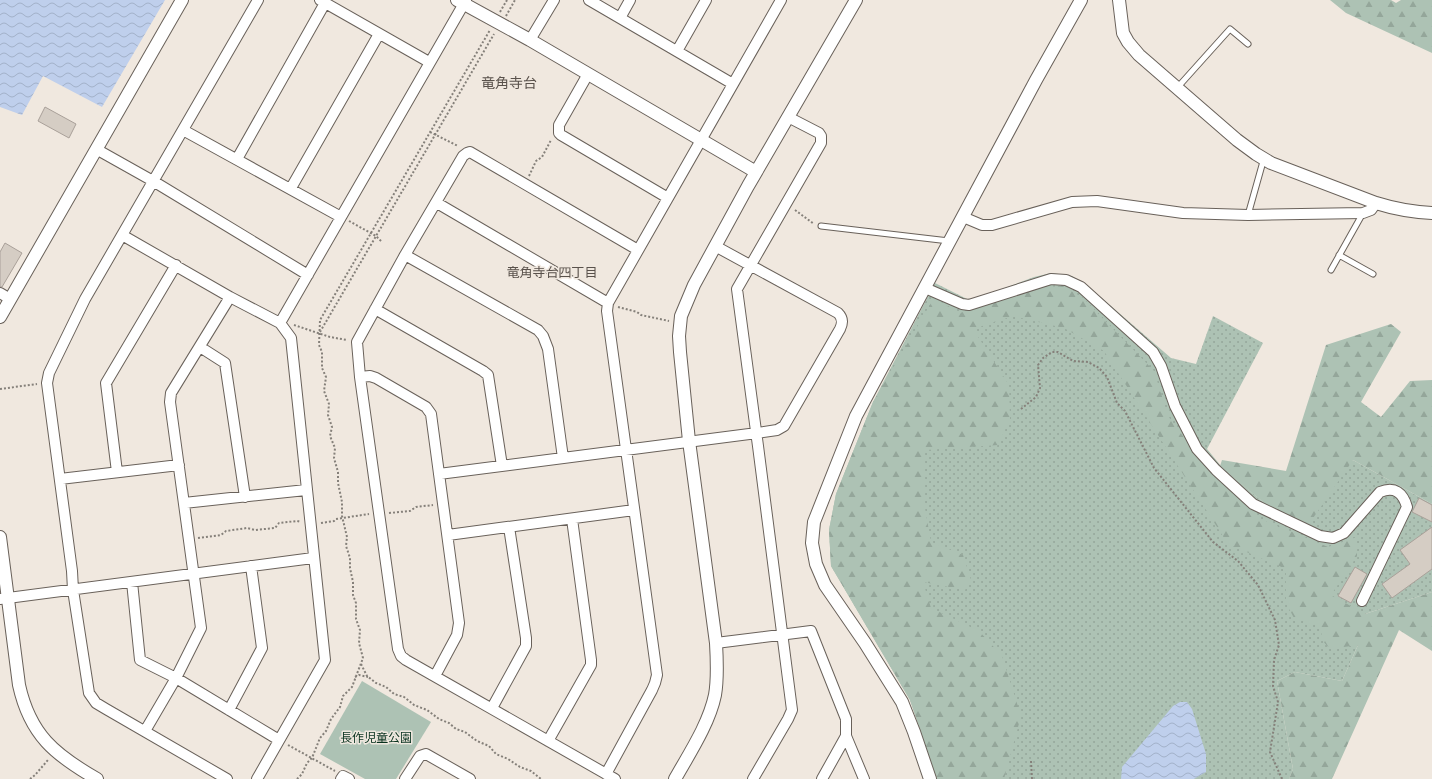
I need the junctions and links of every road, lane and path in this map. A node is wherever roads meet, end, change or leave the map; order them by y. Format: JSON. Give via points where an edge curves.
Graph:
{"nodes":[{"id":1,"x":182,"y":0,"type":"edge"},
{"id":2,"x":258,"y":0,"type":"edge"},
{"id":3,"x":508,"y":0,"type":"edge"},
{"id":4,"x":515,"y":0,"type":"edge"},
{"id":5,"x":554,"y":0,"type":"edge"},
{"id":6,"x":589,"y":0,"type":"edge"},
{"id":7,"x":630,"y":0,"type":"edge"},
{"id":8,"x":706,"y":0,"type":"edge"},
{"id":9,"x":781,"y":0,"type":"edge"},
{"id":10,"x":856,"y":0,"type":"edge"},
{"id":11,"x":1081,"y":0,"type":"edge"},
{"id":12,"x":1119,"y":0,"type":"edge"},
{"id":13,"x":322,"y":1,"type":"edge"},
{"id":14,"x":462,"y":1,"type":"edge"},
{"id":15,"x":499,"y":15,"type":"dead end"},
{"id":16,"x":504,"y":18,"type":"dead end"},
{"id":17,"x":620,"y":18,"type":"junction"},
{"id":18,"x":490,"y":29,"type":"dead end"},
{"id":19,"x":495,"y":31,"type":"dead end"},
{"id":20,"x":379,"y":34,"type":"junction"},
{"id":21,"x":530,"y":40,"type":"junction"},
{"id":22,"x":1248,"y":44,"type":"dead end"},
{"id":23,"x":677,"y":51,"type":"junction"},
{"id":24,"x":429,"y":62,"type":"junction"},
{"id":25,"x":588,"y":74,"type":"junction"},
{"id":26,"x":733,"y":84,"type":"junction"},
{"id":27,"x":1177,"y":89,"type":"junction"},
{"id":28,"x":788,"y":117,"type":"junction"},
{"id":29,"x":183,"y":130,"type":"junction"},
{"id":30,"x":430,"y":132,"type":"junction"},
{"id":31,"x":559,"y":133,"type":"junction"},
{"id":32,"x":435,"y":134,"type":"junction"},
{"id":33,"x":701,"y":140,"type":"junction"},
{"id":34,"x":96,"y":149,"type":"junction"},
{"id":35,"x":467,"y":153,"type":"junction"},
{"id":36,"x":1264,"y":158,"type":"junction"},
{"id":37,"x":237,"y":159,"type":"junction"},
{"id":38,"x":756,"y":172,"type":"junction"},
{"id":39,"x":153,"y":181,"type":"junction"},
{"id":40,"x":525,"y":184,"type":"junction"},
{"id":41,"x":291,"y":188,"type":"junction"},
{"id":42,"x":668,"y":198,"type":"junction"},
{"id":43,"x":437,"y":203,"type":"junction"},
{"id":44,"x":1376,"y":203,"type":"junction"},
{"id":45,"x":790,"y":207,"type":"dead end"},
{"id":46,"x":1432,"y":212,"type":"edge"},
{"id":47,"x":1363,"y":213,"type":"junction"},
{"id":48,"x":1248,"y":215,"type":"junction"},
{"id":49,"x":341,"y":217,"type":"junction"},
{"id":50,"x":963,"y":217,"type":"junction"},
{"id":51,"x":818,"y":225,"type":"joint"},
{"id":52,"x":371,"y":233,"type":"junction"},
{"id":53,"x":122,"y":235,"type":"junction"},
{"id":54,"x":376,"y":236,"type":"junction"},
{"id":55,"x":950,"y":241,"type":"junction"},
{"id":56,"x":382,"y":242,"type":"dead end"},
{"id":57,"x":715,"y":246,"type":"junction"},
{"id":58,"x":638,"y":250,"type":"junction"},
{"id":59,"x":405,"y":255,"type":"junction"},
{"id":60,"x":1339,"y":255,"type":"junction"},
{"id":61,"x":176,"y":265,"type":"junction"},
{"id":62,"x":750,"y":265,"type":"junction"},
{"id":63,"x":1331,"y":270,"type":"dead end"},
{"id":64,"x":1373,"y":274,"type":"dead end"},
{"id":65,"x":308,"y":275,"type":"junction"},
{"id":66,"x":925,"y":288,"type":"junction"},
{"id":67,"x":5,"y":296,"type":"edge"},
{"id":68,"x":230,"y":297,"type":"junction"},
{"id":69,"x":608,"y":303,"type":"junction"},
{"id":70,"x":375,"y":309,"type":"junction"},
{"id":71,"x":0,"y":317,"type":"edge"},
{"id":72,"x":672,"y":321,"type":"dead end"},
{"id":73,"x":280,"y":323,"type":"junction"},
{"id":74,"x":291,"y":324,"type":"dead end"},
{"id":75,"x":320,"y":333,"type":"junction"},
{"id":76,"x":357,"y":342,"type":"junction"},
{"id":77,"x":200,"y":347,"type":"junction"},
{"id":78,"x":360,"y":377,"type":"junction"},
{"id":79,"x":46,"y":383,"type":"junction"},
{"id":80,"x":0,"y":388,"type":"edge"},
{"id":81,"x":1021,"y":409,"type":"dead end"},
{"id":82,"x":757,"y":433,"type":"junction"},
{"id":83,"x":689,"y":441,"type":"junction"},
{"id":84,"x":626,"y":450,"type":"junction"},
{"id":85,"x":563,"y":458,"type":"junction"},
{"id":86,"x":179,"y":464,"type":"junction"},
{"id":87,"x":502,"y":466,"type":"junction"},
{"id":88,"x":117,"y":472,"type":"junction"},
{"id":89,"x":439,"y":474,"type":"junction"},
{"id":90,"x":60,"y":479,"type":"junction"},
{"id":91,"x":306,"y":490,"type":"junction"},
{"id":92,"x":245,"y":497,"type":"junction"},
{"id":93,"x":184,"y":503,"type":"junction"},
{"id":94,"x":634,"y":510,"type":"junction"},
{"id":95,"x":572,"y":518,"type":"junction"},
{"id":96,"x":509,"y":527,"type":"junction"},
{"id":97,"x":448,"y":535,"type":"junction"},
{"id":98,"x":0,"y":537,"type":"edge"},
{"id":99,"x":313,"y":558,"type":"junction"},
{"id":100,"x":251,"y":566,"type":"junction"},
{"id":101,"x":193,"y":574,"type":"junction"},
{"id":102,"x":132,"y":582,"type":"junction"},
{"id":103,"x":73,"y":590,"type":"junction"},
{"id":104,"x":4,"y":599,"type":"edge"},
{"id":105,"x":1362,"y":600,"type":"dead end"},
{"id":106,"x":783,"y":635,"type":"junction"},
{"id":107,"x":716,"y":643,"type":"junction"},
{"id":108,"x":362,"y":664,"type":"junction"},
{"id":109,"x":435,"y":676,"type":"junction"},
{"id":110,"x":369,"y":677,"type":"junction"},
{"id":111,"x":176,"y":678,"type":"junction"},
{"id":112,"x":354,"y":678,"type":"junction"},
{"id":113,"x":492,"y":708,"type":"junction"},
{"id":114,"x":229,"y":710,"type":"junction"},
{"id":115,"x":145,"y":731,"type":"junction"},
{"id":116,"x":846,"y":736,"type":"junction"},
{"id":117,"x":279,"y":740,"type":"junction"},
{"id":118,"x":548,"y":741,"type":"junction"},
{"id":119,"x":50,"y":757,"type":"dead end"},
{"id":120,"x":312,"y":758,"type":"junction"},
{"id":121,"x":1031,"y":761,"type":"dead end"},
{"id":122,"x":610,"y":776,"type":"edge"},
{"id":123,"x":344,"y":778,"type":"edge"},
{"id":124,"x":30,"y":779,"type":"edge"},
{"id":125,"x":97,"y":779,"type":"edge"},
{"id":126,"x":227,"y":779,"type":"edge"},
{"id":127,"x":257,"y":779,"type":"edge"},
{"id":128,"x":297,"y":779,"type":"edge"},
{"id":129,"x":405,"y":779,"type":"edge"},
{"id":130,"x":470,"y":779,"type":"edge"},
{"id":131,"x":541,"y":779,"type":"edge"},
{"id":132,"x":675,"y":779,"type":"edge"},
{"id":133,"x":753,"y":779,"type":"edge"},
{"id":134,"x":822,"y":779,"type":"edge"},
{"id":135,"x":864,"y":779,"type":"edge"},
{"id":136,"x":930,"y":779,"type":"edge"},
{"id":137,"x":1032,"y":779,"type":"edge"},
{"id":138,"x":1282,"y":779,"type":"edge"}],
"edges":[{"from":1,"to":34,"type":"street"},
{"from":2,"to":29,"type":"street"},
{"from":3,"to":15,"type":"path"},
{"from":4,"to":16,"type":"path"},
{"from":5,"to":21,"type":"street"},
{"from":6,"to":17,"type":"street"},
{"from":7,"to":17,"type":"street"},
{"from":8,"to":23,"type":"street"},
{"from":9,"to":26,"type":"street"},
{"from":10,"to":28,"type":"street"},
{"from":11,"to":50,"type":"street"},
{"from":12,"to":27,"type":"street","via":[[1123,33],[1128,42]]},
{"from":13,"to":20,"type":"street"},
{"from":13,"to":37,"type":"street"},
{"from":14,"to":21,"type":"street"},
{"from":14,"to":24,"type":"street"},
{"from":17,"to":23,"type":"street"},
{"from":18,"to":30,"type":"path"},
{"from":19,"to":32,"type":"path"},
{"from":20,"to":24,"type":"street"},
{"from":20,"to":41,"type":"street"},
{"from":21,"to":25,"type":"street"},
{"from":22,"to":27,"type":"lane","via":[[1230,29]]},
{"from":23,"to":26,"type":"street"},
{"from":24,"to":49,"type":"street"},
{"from":25,"to":31,"type":"street","via":[[559,125]]},
{"from":25,"to":33,"type":"street"},
{"from":26,"to":33,"type":"street"},
{"from":27,"to":36,"type":"street","via":[[1237,140]]},
{"from":28,"to":38,"type":"street"},
{"from":28,"to":62,"type":"street","via":[[819,133],[820,143]]},
{"from":29,"to":37,"type":"street"},
{"from":29,"to":39,"type":"street"},
{"from":30,"to":32,"type":"path"},
{"from":30,"to":52,"type":"path"},
{"from":31,"to":40,"type":"path","via":[[552,138],[542,157],[536,161]]},
{"from":31,"to":42,"type":"street"},
{"from":32,"to":35,"type":"path"},
{"from":32,"to":54,"type":"path"},
{"from":33,"to":38,"type":"street"},
{"from":33,"to":42,"type":"street"},
{"from":34,"to":39,"type":"street"},
{"from":34,"to":67,"type":"street"},
{"from":35,"to":40,"type":"street","via":[[470,152]]},
{"from":35,"to":43,"type":"street"},
{"from":36,"to":44,"type":"street","via":[[1271,163]]},
{"from":36,"to":48,"type":"lane"},
{"from":37,"to":41,"type":"street"},
{"from":38,"to":57,"type":"street"},
{"from":39,"to":53,"type":"street"},
{"from":39,"to":65,"type":"street"},
{"from":40,"to":58,"type":"street"},
{"from":41,"to":49,"type":"street"},
{"from":42,"to":58,"type":"street"},
{"from":43,"to":59,"type":"street"},
{"from":43,"to":69,"type":"street"},
{"from":44,"to":46,"type":"street","via":[[1408,211]]},
{"from":44,"to":47,"type":"street","via":[[1371,210]]},
{"from":45,"to":51,"type":"path"},
{"from":47,"to":48,"type":"street"},
{"from":47,"to":60,"type":"lane"},
{"from":48,"to":50,"type":"street","via":[[1183,213],[1097,201],[1072,202],[992,225],[982,225]]},
{"from":49,"to":52,"type":"path"},
{"from":49,"to":65,"type":"street"},
{"from":50,"to":55,"type":"street"},
{"from":51,"to":55,"type":"lane"},
{"from":52,"to":54,"type":"path"},
{"from":52,"to":75,"type":"path","via":[[320,320]]},
{"from":53,"to":61,"type":"street"},
{"from":53,"to":79,"type":"street","via":[[85,299]]},
{"from":54,"to":56,"type":"path"},
{"from":54,"to":75,"type":"path"},
{"from":55,"to":66,"type":"street"},
{"from":57,"to":62,"type":"street"},
{"from":57,"to":83,"type":"street","via":[[688,297],[681,316],[680,352]]},
{"from":58,"to":69,"type":"street"},
{"from":59,"to":70,"type":"street"},
{"from":59,"to":85,"type":"street","via":[[538,330],[543,336],[548,349]]},
{"from":60,"to":63,"type":"lane"},
{"from":60,"to":64,"type":"lane"},
{"from":61,"to":68,"type":"street"},
{"from":61,"to":88,"type":"street","via":[[106,383]]},
{"from":62,"to":82,"type":"street","via":[[738,284],[737,292]]},
{"from":62,"to":82,"type":"street","via":[[838,313],[843,320],[784,426]]},
{"from":65,"to":73,"type":"street"},
{"from":66,"to":105,"type":"street","via":[[969,305],[1051,278],[1066,280],[1081,287],[1153,352],[1161,366],[1175,406],[1197,449],[1216,470],[1253,504],[1320,536],[1333,538],[1344,533],[1380,492],[1388,489],[1397,491],[1405,499],[1408,507]]},
{"from":66,"to":136,"type":"street","via":[[856,416],[814,522],[812,543],[816,564],[825,585],[902,702]]},
{"from":67,"to":71,"type":"street"},
{"from":68,"to":73,"type":"street"},
{"from":68,"to":77,"type":"street"},
{"from":69,"to":72,"type":"path","via":[[642,315]]},
{"from":69,"to":84,"type":"street"},
{"from":70,"to":76,"type":"street"},
{"from":70,"to":87,"type":"street","via":[[488,375]]},
{"from":73,"to":91,"type":"street","via":[[291,338]]},
{"from":74,"to":75,"type":"path"},
{"from":75,"to":76,"type":"path"},
{"from":75,"to":108,"type":"path","via":[[322,368],[326,377],[324,391],[330,404],[330,436],[335,448],[334,458],[341,493],[342,516],[347,533],[346,546],[350,558],[356,619],[360,630]]},
{"from":76,"to":78,"type":"street"},
{"from":77,"to":86,"type":"street","via":[[171,393],[170,402]]},
{"from":77,"to":92,"type":"street","via":[[225,363]]},
{"from":78,"to":89,"type":"street","via":[[376,378],[429,410]]},
{"from":78,"to":109,"type":"street","via":[[398,649],[406,660]]},
{"from":79,"to":80,"type":"path"},
{"from":79,"to":90,"type":"street"},
{"from":81,"to":138,"type":"path","via":[[1036,397],[1040,388],[1038,366],[1043,358],[1052,352],[1058,352],[1073,361],[1088,362],[1099,368],[1107,377],[1117,403],[1125,411],[1154,468],[1213,542],[1238,561],[1258,585],[1275,620],[1279,644],[1274,660],[1273,686],[1278,702],[1270,752]]},
{"from":82,"to":83,"type":"street"},
{"from":82,"to":106,"type":"street"},
{"from":83,"to":84,"type":"street"},
{"from":83,"to":107,"type":"street"},
{"from":84,"to":85,"type":"street"},
{"from":84,"to":94,"type":"street"},
{"from":85,"to":87,"type":"street"},
{"from":86,"to":88,"type":"street"},
{"from":86,"to":93,"type":"street"},
{"from":87,"to":89,"type":"street"},
{"from":88,"to":90,"type":"street"},
{"from":89,"to":97,"type":"street"},
{"from":90,"to":103,"type":"street"},
{"from":91,"to":92,"type":"street"},
{"from":91,"to":99,"type":"street"},
{"from":92,"to":93,"type":"street"},
{"from":93,"to":101,"type":"street"},
{"from":94,"to":95,"type":"street"},
{"from":94,"to":122,"type":"street","via":[[657,675]]},
{"from":95,"to":96,"type":"street"},
{"from":95,"to":118,"type":"street","via":[[592,660]]},
{"from":96,"to":97,"type":"street"},
{"from":96,"to":113,"type":"street","via":[[526,646]]},
{"from":97,"to":109,"type":"street","via":[[459,630]]},
{"from":98,"to":104,"type":"street"},
{"from":99,"to":100,"type":"street"},
{"from":99,"to":117,"type":"street","via":[[325,660]]},
{"from":100,"to":101,"type":"street"},
{"from":100,"to":114,"type":"street","via":[[262,648]]},
{"from":101,"to":102,"type":"street"},
{"from":101,"to":111,"type":"street","via":[[200,628]]},
{"from":102,"to":103,"type":"street"},
{"from":102,"to":111,"type":"street","via":[[140,660]]},
{"from":103,"to":104,"type":"street"},
{"from":103,"to":115,"type":"street","via":[[89,694],[96,703]]},
{"from":104,"to":125,"type":"street","via":[[19,685],[28,713],[53,750]]},
{"from":106,"to":107,"type":"street"},
{"from":106,"to":116,"type":"street","via":[[811,631],[846,719]]},
{"from":106,"to":133,"type":"street","via":[[792,710]]},
{"from":107,"to":132,"type":"street","via":[[717,682],[714,698],[703,727]]},
{"from":108,"to":110,"type":"path"},
{"from":108,"to":112,"type":"path"},
{"from":109,"to":113,"type":"street"},
{"from":110,"to":112,"type":"path","via":[[359,675]]},
{"from":110,"to":131,"type":"path"},
{"from":111,"to":114,"type":"street"},
{"from":111,"to":115,"type":"street"},
{"from":112,"to":120,"type":"path","via":[[352,687],[343,696],[340,707],[319,740]]},
{"from":113,"to":118,"type":"street"},
{"from":114,"to":117,"type":"street"},
{"from":115,"to":126,"type":"street"},
{"from":116,"to":134,"type":"street"},
{"from":116,"to":135,"type":"street"},
{"from":117,"to":120,"type":"path"},
{"from":117,"to":127,"type":"street"},
{"from":118,"to":122,"type":"street"},
{"from":119,"to":124,"type":"path"},
{"from":120,"to":123,"type":"path"},
{"from":120,"to":128,"type":"path"},
{"from":121,"to":137,"type":"path"},
{"from":129,"to":130,"type":"street","via":[[420,756],[426,754]]}]}
